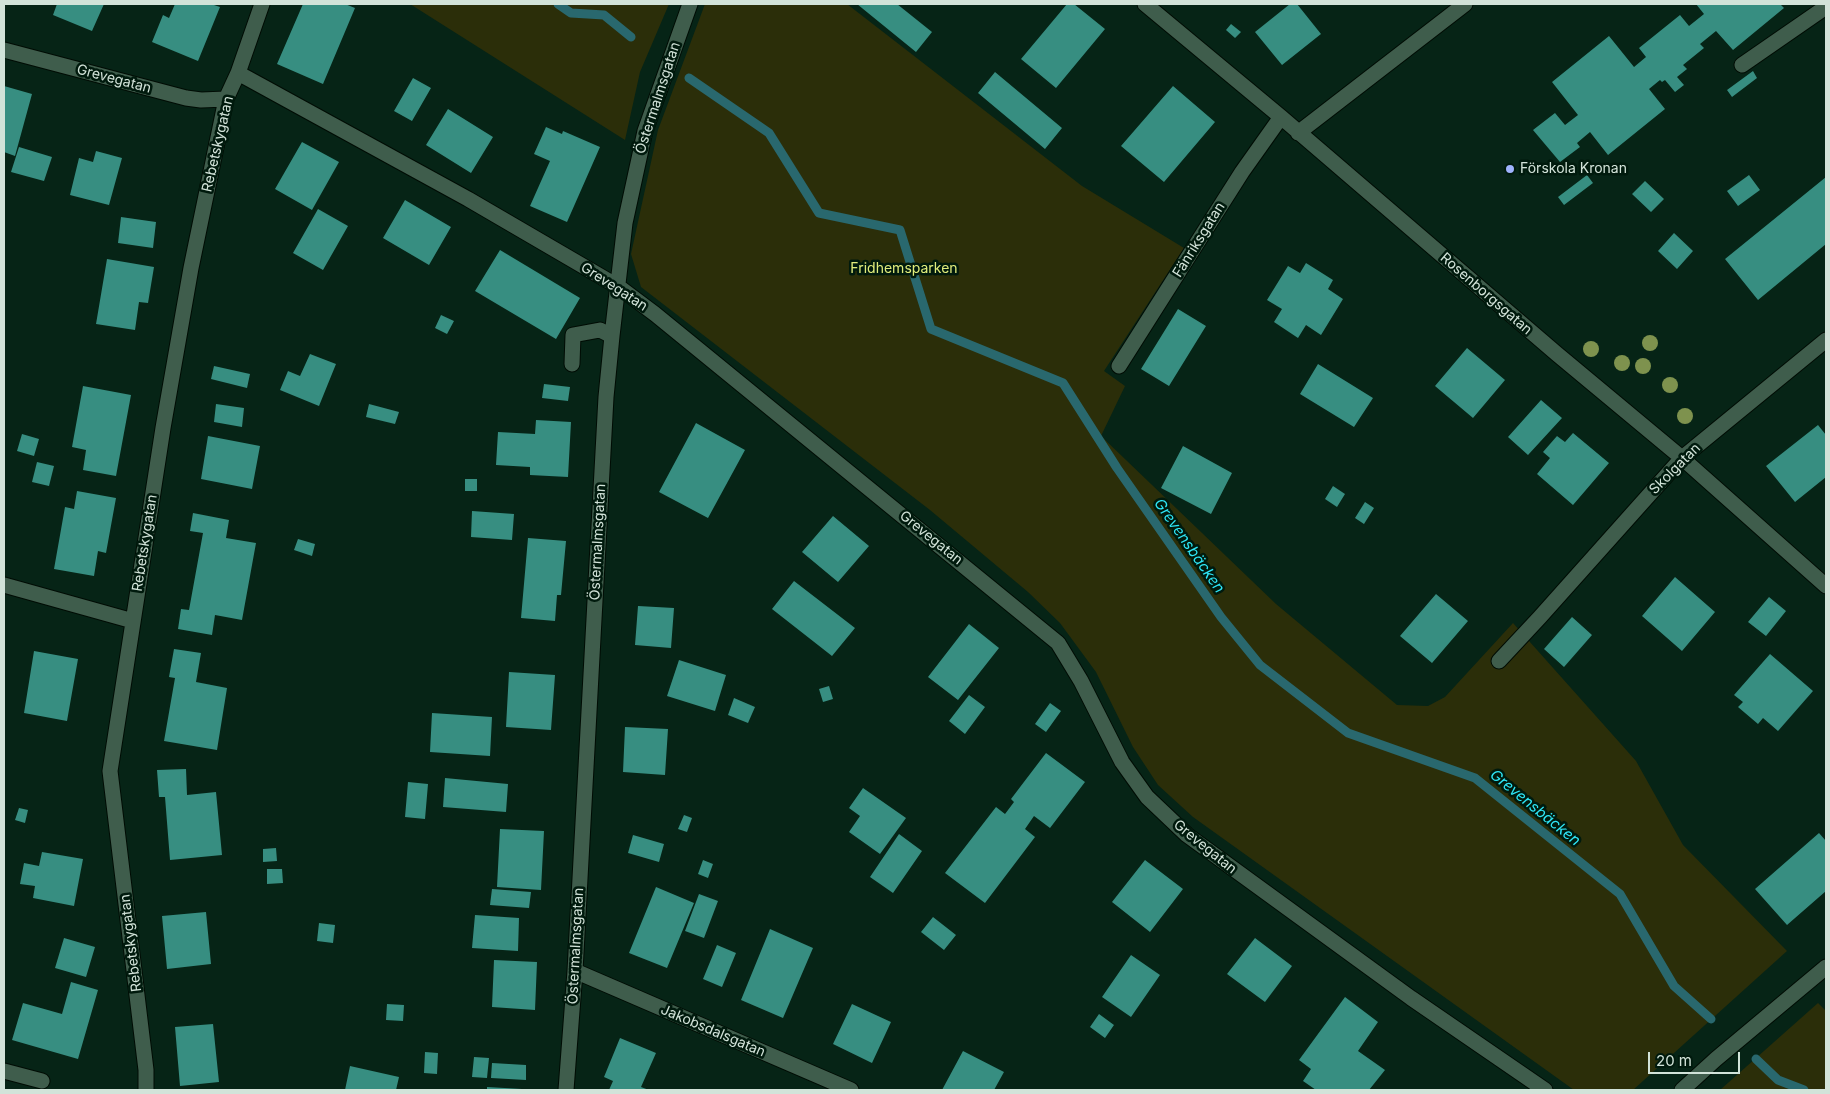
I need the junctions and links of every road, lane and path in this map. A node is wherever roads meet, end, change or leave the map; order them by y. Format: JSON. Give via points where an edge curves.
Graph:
{"nodes":[{"id":1,"x":262,"y":4,"type":"edge"},
{"id":2,"x":690,"y":4,"type":"edge"},
{"id":3,"x":1145,"y":4,"type":"edge"},
{"id":4,"x":1465,"y":4,"type":"edge"},
{"id":5,"x":1826,"y":8,"type":"edge"},
{"id":6,"x":4,"y":50,"type":"edge"},
{"id":7,"x":1742,"y":65,"type":"dead end"},
{"id":8,"x":238,"y":73,"type":"junction"},
{"id":9,"x":226,"y":99,"type":"junction"},
{"id":10,"x":1281,"y":117,"type":"junction"},
{"id":11,"x":1298,"y":133,"type":"junction"},
{"id":12,"x":619,"y":287,"type":"junction"},
{"id":13,"x":612,"y":336,"type":"junction"},
{"id":14,"x":1826,"y":340,"type":"edge"},
{"id":15,"x":572,"y":364,"type":"dead end"},
{"id":16,"x":1120,"y":366,"type":"dead end"},
{"id":17,"x":1682,"y":458,"type":"junction"},
{"id":18,"x":4,"y":585,"type":"edge"},
{"id":19,"x":1826,"y":586,"type":"edge"},
{"id":20,"x":133,"y":621,"type":"junction"},
{"id":21,"x":1499,"y":661,"type":"dead end"},
{"id":22,"x":1826,"y":967,"type":"edge"},
{"id":23,"x":575,"y":971,"type":"junction"},
{"id":24,"x":4,"y":1071,"type":"edge"},
{"id":25,"x":42,"y":1081,"type":"dead end"},
{"id":26,"x":146,"y":1090,"type":"edge"},
{"id":27,"x":566,"y":1090,"type":"edge"},
{"id":28,"x":851,"y":1090,"type":"edge"},
{"id":29,"x":1545,"y":1090,"type":"edge"},
{"id":30,"x":1682,"y":1090,"type":"edge"}],
"edges":[{"from":1,"to":8,"type":"street","name":"Rebetskygatan"},
{"from":2,"to":12,"type":"street","name":"Östermalmsgatan","via":[[645,131],[625,223]]},
{"from":3,"to":10,"type":"street","name":"Rosenborgsgatan"},
{"from":4,"to":11,"type":"street"},
{"from":5,"to":7,"type":"street"},
{"from":6,"to":9,"type":"street","name":"Grevegatan","via":[[186,98]]},
{"from":8,"to":9,"type":"street","name":"Rebetskygatan"},
{"from":8,"to":12,"type":"street","name":"Grevegatan","via":[[468,199]]},
{"from":9,"to":20,"type":"street","name":"Rebetskygatan","via":[[191,268]]},
{"from":10,"to":11,"type":"street","name":"Rosenborgsgatan"},
{"from":10,"to":16,"type":"street","name":"Fänriksgatan","via":[[1242,172]]},
{"from":11,"to":17,"type":"street","name":"Rosenborgsgatan"},
{"from":12,"to":13,"type":"street","name":"Östermalmsgatan"},
{"from":12,"to":29,"type":"street","name":"Grevegatan","via":[[1058,643],[1122,762],[1147,797],[1187,835],[1411,998]]},
{"from":13,"to":15,"type":"street","via":[[600,330],[573,335]]},
{"from":13,"to":23,"type":"street","name":"Östermalmsgatan"},
{"from":14,"to":17,"type":"street","name":"Skolgatan"},
{"from":17,"to":19,"type":"street","name":"Rosenborgsgatan"},
{"from":17,"to":21,"type":"street","name":"Skolgatan"},
{"from":18,"to":20,"type":"street"},
{"from":20,"to":26,"type":"street","name":"Rebetskygatan","via":[[110,771]]},
{"from":22,"to":30,"type":"street"},
{"from":23,"to":27,"type":"street","name":"Östermalmsgatan"},
{"from":23,"to":28,"type":"street","name":"Jakobsdalsgatan"},
{"from":24,"to":25,"type":"street"}]}
